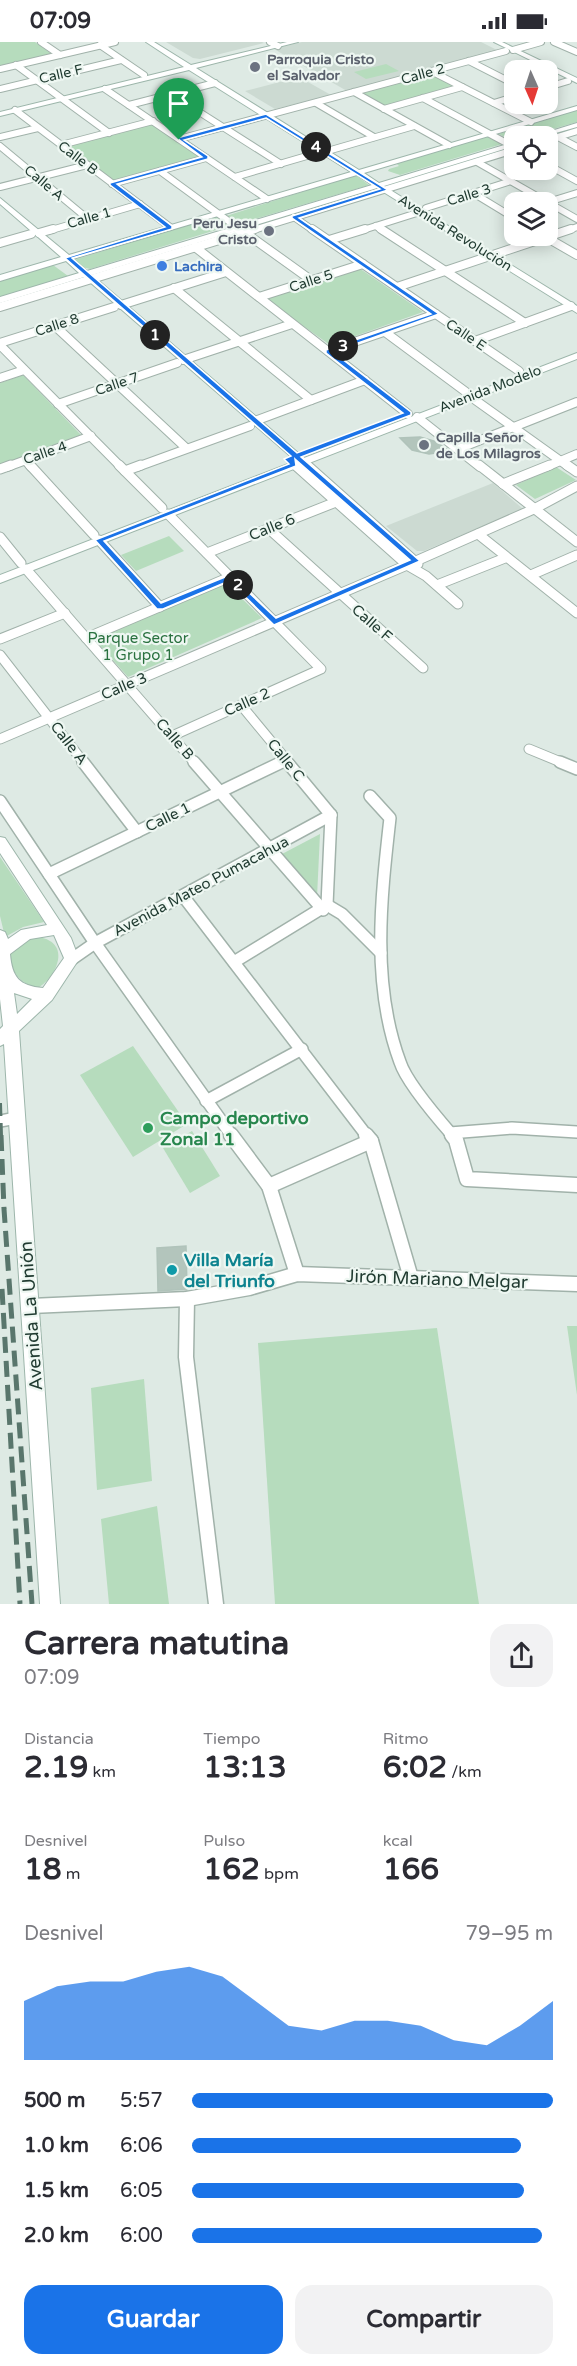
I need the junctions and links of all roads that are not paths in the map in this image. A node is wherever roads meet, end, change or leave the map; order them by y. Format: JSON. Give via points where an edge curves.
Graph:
{"nodes":[{"id":1,"x":41,"y":42,"type":"edge"},
{"id":2,"x":115,"y":42,"type":"edge"},
{"id":3,"x":150,"y":42,"type":"edge"},
{"id":4,"x":160,"y":42,"type":"edge"},
{"id":5,"x":295,"y":42,"type":"edge"},
{"id":6,"x":488,"y":42,"type":"edge"},
{"id":7,"x":496,"y":42,"type":"edge"},
{"id":8,"x":541,"y":42,"type":"edge"},
{"id":9,"x":554,"y":42,"type":"edge"},
{"id":10,"x":275,"y":43,"type":"edge"},
{"id":11,"x":100,"y":45,"type":"junction"},
{"id":12,"x":510,"y":50,"type":"junction"},
{"id":13,"x":577,"y":52,"type":"edge"},
{"id":14,"x":60,"y":55,"type":"junction"},
{"id":15,"x":121,"y":60,"type":"junction"},
{"id":16,"x":528,"y":60,"type":"edge"},
{"id":17,"x":469,"y":61,"type":"junction"},
{"id":18,"x":16,"y":65,"type":"junction"},
{"id":19,"x":193,"y":65,"type":"junction"},
{"id":20,"x":0,"y":69,"type":"edge"},
{"id":21,"x":431,"y":71,"type":"junction"},
{"id":22,"x":144,"y":75,"type":"junction"},
{"id":23,"x":558,"y":75,"type":"edge"},
{"id":24,"x":504,"y":79,"type":"edge"},
{"id":25,"x":37,"y":80,"type":"junction"},
{"id":26,"x":575,"y":81,"type":"edge"},
{"id":27,"x":215,"y":83,"type":"junction"},
{"id":28,"x":558,"y":85,"type":"edge"},
{"id":29,"x":462,"y":87,"type":"junction"},
{"id":30,"x":0,"y":89,"type":"edge"},
{"id":31,"x":105,"y":89,"type":"junction"},
{"id":32,"x":354,"y":92,"type":"junction"},
{"id":33,"x":171,"y":94,"type":"junction"},
{"id":34,"x":61,"y":97,"type":"junction"},
{"id":35,"x":423,"y":98,"type":"junction"},
{"id":36,"x":504,"y":100,"type":"edge"},
{"id":37,"x":316,"y":102,"type":"junction"},
{"id":38,"x":494,"y":103,"type":"junction"},
{"id":39,"x":129,"y":105,"type":"junction"},
{"id":40,"x":577,"y":108,"type":"edge"},
{"id":41,"x":384,"y":109,"type":"junction"},
{"id":42,"x":15,"y":111,"type":"junction"},
{"id":43,"x":0,"y":112,"type":"edge"},
{"id":44,"x":270,"y":115,"type":"junction"},
{"id":45,"x":153,"y":121,"type":"junction"},
{"id":46,"x":531,"y":122,"type":"junction"},
{"id":47,"x":577,"y":125,"type":"edge"},
{"id":48,"x":414,"y":126,"type":"junction"},
{"id":49,"x":38,"y":128,"type":"junction"},
{"id":50,"x":224,"y":128,"type":"junction"},
{"id":51,"x":558,"y":130,"type":"edge"},
{"id":52,"x":577,"y":131,"type":"edge"},
{"id":53,"x":108,"y":133,"type":"junction"},
{"id":54,"x":490,"y":134,"type":"junction"},
{"id":55,"x":0,"y":137,"type":"edge"},
{"id":56,"x":374,"y":137,"type":"junction"},
{"id":57,"x":558,"y":137,"type":"joint"},
{"id":58,"x":179,"y":140,"type":"junction"},
{"id":59,"x":504,"y":141,"type":"edge"},
{"id":60,"x":61,"y":145,"type":"junction"},
{"id":61,"x":0,"y":146,"type":"edge"},
{"id":62,"x":449,"y":146,"type":"junction"},
{"id":63,"x":577,"y":147,"type":"edge"},
{"id":64,"x":504,"y":149,"type":"edge"},
{"id":65,"x":504,"y":150,"type":"edge"},
{"id":66,"x":328,"y":151,"type":"junction"},
{"id":67,"x":206,"y":158,"type":"junction"},
{"id":68,"x":477,"y":162,"type":"junction"},
{"id":69,"x":281,"y":164,"type":"junction"},
{"id":70,"x":87,"y":165,"type":"junction"},
{"id":71,"x":160,"y":171,"type":"junction"},
{"id":72,"x":558,"y":171,"type":"edge"},
{"id":73,"x":362,"y":172,"type":"junction"},
{"id":74,"x":235,"y":177,"type":"junction"},
{"id":75,"x":38,"y":178,"type":"junction"},
{"id":76,"x":511,"y":181,"type":"junction"},
{"id":77,"x":577,"y":181,"type":"edge"},
{"id":78,"x":112,"y":184,"type":"junction"},
{"id":79,"x":385,"y":186,"type":"junction"},
{"id":80,"x":0,"y":188,"type":"edge"},
{"id":81,"x":530,"y":192,"type":"edge"},
{"id":82,"x":473,"y":193,"type":"junction"},
{"id":83,"x":577,"y":193,"type":"edge"},
{"id":84,"x":267,"y":199,"type":"junction"},
{"id":85,"x":558,"y":199,"type":"edge"},
{"id":86,"x":0,"y":200,"type":"edge"},
{"id":87,"x":140,"y":204,"type":"junction"},
{"id":88,"x":0,"y":208,"type":"edge"},
{"id":89,"x":558,"y":208,"type":"edge"},
{"id":90,"x":423,"y":210,"type":"junction"},
{"id":91,"x":504,"y":212,"type":"edge"},
{"id":92,"x":218,"y":213,"type":"junction"},
{"id":93,"x":294,"y":217,"type":"junction"},
{"id":94,"x":88,"y":219,"type":"junction"},
{"id":95,"x":577,"y":219,"type":"edge"},
{"id":96,"x":376,"y":226,"type":"junction"},
{"id":97,"x":170,"y":227,"type":"junction"},
{"id":98,"x":577,"y":227,"type":"edge"},
{"id":99,"x":242,"y":230,"type":"junction"},
{"id":100,"x":558,"y":232,"type":"edge"},
{"id":101,"x":35,"y":233,"type":"junction"},
{"id":102,"x":328,"y":240,"type":"junction"},
{"id":103,"x":0,"y":243,"type":"edge"},
{"id":104,"x":558,"y":244,"type":"edge"},
{"id":105,"x":517,"y":246,"type":"edge"},
{"id":106,"x":195,"y":248,"type":"junction"},
{"id":107,"x":494,"y":254,"type":"junction"},
{"id":108,"x":577,"y":255,"type":"edge"},
{"id":109,"x":64,"y":259,"type":"junction"},
{"id":110,"x":363,"y":264,"type":"junction"},
{"id":111,"x":445,"y":271,"type":"junction"},
{"id":112,"x":226,"y":272,"type":"junction"},
{"id":113,"x":85,"y":277,"type":"junction"},
{"id":114,"x":0,"y":278,"type":"edge"},
{"id":115,"x":311,"y":280,"type":"junction"},
{"id":116,"x":397,"y":287,"type":"junction"},
{"id":117,"x":174,"y":288,"type":"junction"},
{"id":118,"x":259,"y":297,"type":"junction"},
{"id":119,"x":0,"y":300,"type":"edge"},
{"id":120,"x":118,"y":306,"type":"junction"},
{"id":121,"x":575,"y":306,"type":"edge"},
{"id":122,"x":0,"y":307,"type":"edge"},
{"id":123,"x":436,"y":314,"type":"junction"},
{"id":124,"x":525,"y":323,"type":"junction"},
{"id":125,"x":292,"y":324,"type":"junction"},
{"id":126,"x":55,"y":326,"type":"junction"},
{"id":127,"x":385,"y":332,"type":"junction"},
{"id":128,"x":239,"y":341,"type":"junction"},
{"id":129,"x":475,"y":341,"type":"junction"},
{"id":130,"x":0,"y":344,"type":"edge"},
{"id":131,"x":328,"y":351,"type":"junction"},
{"id":132,"x":576,"y":355,"type":"edge"},
{"id":133,"x":180,"y":362,"type":"junction"},
{"id":134,"x":24,"y":370,"type":"junction"},
{"id":135,"x":519,"y":371,"type":"junction"},
{"id":136,"x":0,"y":378,"type":"edge"},
{"id":137,"x":365,"y":380,"type":"junction"},
{"id":138,"x":117,"y":384,"type":"junction"},
{"id":139,"x":468,"y":394,"type":"junction"},
{"id":140,"x":311,"y":400,"type":"junction"},
{"id":141,"x":577,"y":402,"type":"edge"},
{"id":142,"x":58,"y":404,"type":"junction"},
{"id":143,"x":413,"y":416,"type":"junction"},
{"id":144,"x":252,"y":423,"type":"junction"},
{"id":145,"x":513,"y":428,"type":"junction"},
{"id":146,"x":91,"y":436,"type":"junction"},
{"id":147,"x":186,"y":448,"type":"junction"},
{"id":148,"x":458,"y":449,"type":"junction"},
{"id":149,"x":577,"y":454,"type":"edge"},
{"id":150,"x":25,"y":460,"type":"junction"},
{"id":151,"x":295,"y":460,"type":"junction"},
{"id":152,"x":560,"y":461,"type":"junction"},
{"id":153,"x":0,"y":469,"type":"edge"},
{"id":154,"x":125,"y":471,"type":"junction"},
{"id":155,"x":577,"y":472,"type":"edge"},
{"id":156,"x":503,"y":484,"type":"junction"},
{"id":157,"x":577,"y":486,"type":"edge"},
{"id":158,"x":336,"y":502,"type":"junction"},
{"id":159,"x":534,"y":509,"type":"junction"},
{"id":160,"x":165,"y":511,"type":"junction"},
{"id":161,"x":269,"y":529,"type":"junction"},
{"id":162,"x":478,"y":534,"type":"junction"},
{"id":163,"x":0,"y":537,"type":"edge"},
{"id":164,"x":97,"y":537,"type":"junction"},
{"id":165,"x":577,"y":542,"type":"edge"},
{"id":166,"x":207,"y":553,"type":"junction"},
{"id":167,"x":577,"y":555,"type":"edge"},
{"id":168,"x":505,"y":558,"type":"junction"},
{"id":169,"x":412,"y":563,"type":"junction"},
{"id":170,"x":24,"y":566,"type":"junction"},
{"id":171,"x":0,"y":571,"type":"edge"},
{"id":172,"x":531,"y":575,"type":"junction"},
{"id":173,"x":230,"y":577,"type":"junction"},
{"id":174,"x":0,"y":579,"type":"edge"},
{"id":175,"x":437,"y":585,"type":"junction"},
{"id":176,"x":339,"y":594,"type":"junction"},
{"id":177,"x":458,"y":604,"type":"dead end"},
{"id":178,"x":160,"y":607,"type":"junction"},
{"id":179,"x":65,"y":613,"type":"junction"},
{"id":180,"x":577,"y":613,"type":"edge"},
{"id":181,"x":274,"y":622,"type":"junction"},
{"id":182,"x":86,"y":638,"type":"junction"},
{"id":183,"x":0,"y":639,"type":"edge"},
{"id":184,"x":0,"y":655,"type":"edge"},
{"id":185,"x":423,"y":668,"type":"dead end"},
{"id":186,"x":127,"y":685,"type":"junction"},
{"id":187,"x":242,"y":705,"type":"junction"},
{"id":188,"x":49,"y":718,"type":"junction"},
{"id":189,"x":172,"y":736,"type":"junction"},
{"id":190,"x":0,"y":739,"type":"edge"},
{"id":191,"x":529,"y":748,"type":"dead end"},
{"id":192,"x":286,"y":760,"type":"junction"},
{"id":193,"x":577,"y":769,"type":"edge"},
{"id":194,"x":220,"y":792,"type":"junction"},
{"id":195,"x":370,"y":796,"type":"dead end"},
{"id":196,"x":0,"y":801,"type":"edge"},
{"id":197,"x":331,"y":815,"type":"junction"},
{"id":198,"x":137,"y":832,"type":"junction"},
{"id":199,"x":0,"y":842,"type":"edge"},
{"id":200,"x":270,"y":848,"type":"junction"},
{"id":201,"x":49,"y":874,"type":"junction"},
{"id":202,"x":183,"y":896,"type":"junction"},
{"id":203,"x":325,"y":908,"type":"junction"},
{"id":204,"x":57,"y":929,"type":"junction"},
{"id":205,"x":95,"y":943,"type":"junction"},
{"id":206,"x":1,"y":947,"type":"edge"},
{"id":207,"x":381,"y":953,"type":"junction"},
{"id":208,"x":72,"y":959,"type":"junction"},
{"id":209,"x":234,"y":962,"type":"junction"},
{"id":210,"x":5,"y":972,"type":"junction"},
{"id":211,"x":47,"y":995,"type":"junction"},
{"id":212,"x":3,"y":996,"type":"edge"},
{"id":213,"x":6,"y":1034,"type":"edge"},
{"id":214,"x":302,"y":1049,"type":"junction"},
{"id":215,"x":206,"y":1101,"type":"junction"},
{"id":216,"x":8,"y":1120,"type":"edge"},
{"id":217,"x":450,"y":1132,"type":"junction"},
{"id":218,"x":577,"y":1132,"type":"edge"},
{"id":219,"x":371,"y":1141,"type":"junction"},
{"id":220,"x":577,"y":1185,"type":"edge"},
{"id":221,"x":269,"y":1186,"type":"junction"},
{"id":222,"x":297,"y":1274,"type":"junction"},
{"id":223,"x":411,"y":1278,"type":"junction"},
{"id":224,"x":577,"y":1284,"type":"edge"},
{"id":225,"x":187,"y":1299,"type":"junction"},
{"id":226,"x":31,"y":1306,"type":"junction"},
{"id":227,"x":51,"y":1604,"type":"edge"},
{"id":228,"x":216,"y":1604,"type":"edge"}],
"edges":[{"from":1,"to":14,"type":"street"},
{"from":2,"to":11,"type":"street"},
{"from":3,"to":19,"type":"street","name":"Avenida Revolución"},
{"from":4,"to":19,"type":"street","name":"Avenida Revolución"},
{"from":5,"to":10,"type":"street"},
{"from":6,"to":12,"type":"street"},
{"from":7,"to":12,"type":"street"},
{"from":8,"to":12,"type":"street","name":"Calle 2"},
{"from":9,"to":13,"type":"street"},
{"from":10,"to":19,"type":"street"},
{"from":11,"to":14,"type":"street"},
{"from":11,"to":15,"type":"street"},
{"from":12,"to":16,"type":"street"},
{"from":12,"to":17,"type":"street","name":"Calle 2"},
{"from":12,"to":26,"type":"street"},
{"from":14,"to":18,"type":"street"},
{"from":15,"to":22,"type":"street"},
{"from":15,"to":25,"type":"street","name":"Calle F"},
{"from":17,"to":21,"type":"street","name":"Calle 2"},
{"from":17,"to":24,"type":"street"},
{"from":18,"to":20,"type":"street"},
{"from":18,"to":25,"type":"street"},
{"from":19,"to":22,"type":"street"},
{"from":19,"to":27,"type":"street","name":"Avenida Revolución"},
{"from":19,"to":31,"type":"street"},
{"from":19,"to":44,"type":"street","name":"Avenida Revolución"},
{"from":21,"to":29,"type":"street"},
{"from":21,"to":32,"type":"street","name":"Calle 2"},
{"from":22,"to":34,"type":"street"},
{"from":23,"to":26,"type":"street"},
{"from":25,"to":30,"type":"street","name":"Calle F"},
{"from":25,"to":34,"type":"street"},
{"from":26,"to":28,"type":"street"},
{"from":27,"to":33,"type":"street"},
{"from":27,"to":44,"type":"street","name":"Avenida Revolución"},
{"from":29,"to":35,"type":"street"},
{"from":29,"to":38,"type":"street"},
{"from":31,"to":34,"type":"street"},
{"from":31,"to":39,"type":"street"},
{"from":32,"to":37,"type":"street","name":"Calle 2"},
{"from":32,"to":41,"type":"street"},
{"from":33,"to":39,"type":"street"},
{"from":33,"to":50,"type":"street"},
{"from":34,"to":42,"type":"street"},
{"from":34,"to":43,"type":"street"},
{"from":34,"to":53,"type":"street"},
{"from":35,"to":41,"type":"street"},
{"from":35,"to":54,"type":"street"},
{"from":36,"to":38,"type":"street"},
{"from":37,"to":44,"type":"street","name":"Calle 2"},
{"from":37,"to":56,"type":"street"},
{"from":38,"to":46,"type":"street"},
{"from":39,"to":45,"type":"street"},
{"from":40,"to":46,"type":"street"},
{"from":41,"to":48,"type":"street"},
{"from":42,"to":43,"type":"street"},
{"from":42,"to":49,"type":"street","name":"Calle B"},
{"from":44,"to":50,"type":"street"},
{"from":44,"to":66,"type":"street","name":"Avenida Revolución"},
{"from":45,"to":53,"type":"street"},
{"from":45,"to":58,"type":"street"},
{"from":46,"to":54,"type":"street"},
{"from":47,"to":51,"type":"street"},
{"from":48,"to":56,"type":"street"},
{"from":48,"to":62,"type":"street"},
{"from":49,"to":55,"type":"street"},
{"from":49,"to":60,"type":"street","name":"Calle B"},
{"from":50,"to":58,"type":"street"},
{"from":50,"to":69,"type":"street"},
{"from":52,"to":57,"type":"street"},
{"from":53,"to":60,"type":"street"},
{"from":54,"to":59,"type":"street"},
{"from":54,"to":62,"type":"street"},
{"from":56,"to":66,"type":"street"},
{"from":57,"to":63,"type":"street"},
{"from":58,"to":67,"type":"street"},
{"from":60,"to":70,"type":"street","name":"Calle B"},
{"from":61,"to":75,"type":"street","name":"Calle A"},
{"from":62,"to":73,"type":"street"},
{"from":64,"to":79,"type":"street"},
{"from":65,"to":68,"type":"street"},
{"from":66,"to":69,"type":"street"},
{"from":66,"to":73,"type":"street","name":"Avenida Revolución"},
{"from":67,"to":71,"type":"street"},
{"from":67,"to":74,"type":"street"},
{"from":68,"to":76,"type":"street"},
{"from":68,"to":79,"type":"street"},
{"from":69,"to":74,"type":"street"},
{"from":70,"to":75,"type":"street"},
{"from":70,"to":78,"type":"street","name":"Calle B"},
{"from":71,"to":78,"type":"street"},
{"from":71,"to":92,"type":"street"},
{"from":72,"to":77,"type":"street"},
{"from":73,"to":79,"type":"street","name":"Avenida Revolución"},
{"from":73,"to":84,"type":"street"},
{"from":74,"to":84,"type":"street"},
{"from":75,"to":80,"type":"street"},
{"from":75,"to":94,"type":"street","name":"Calle A"},
{"from":76,"to":81,"type":"street"},
{"from":76,"to":82,"type":"street","name":"Calle 3"},
{"from":78,"to":87,"type":"street","name":"Calle B"},
{"from":79,"to":90,"type":"street","name":"Avenida Revolución"},
{"from":79,"to":93,"type":"street"},
{"from":79,"to":99,"type":"street"},
{"from":82,"to":90,"type":"street","name":"Calle 3"},
{"from":82,"to":91,"type":"street"},
{"from":83,"to":85,"type":"street"},
{"from":84,"to":92,"type":"street"},
{"from":86,"to":101,"type":"street"},
{"from":87,"to":94,"type":"street","name":"Calle 1"},
{"from":87,"to":97,"type":"street","name":"Calle B"},
{"from":88,"to":101,"type":"street"},
{"from":89,"to":95,"type":"street"},
{"from":90,"to":96,"type":"street"},
{"from":90,"to":107,"type":"street","name":"Avenida Revolución"},
{"from":92,"to":97,"type":"street"},
{"from":92,"to":99,"type":"street"},
{"from":93,"to":99,"type":"street"},
{"from":93,"to":102,"type":"street","name":"Calle E"},
{"from":94,"to":101,"type":"street","name":"Calle 1"},
{"from":96,"to":102,"type":"street"},
{"from":96,"to":111,"type":"street"},
{"from":97,"to":109,"type":"street"},
{"from":98,"to":100,"type":"street"},
{"from":99,"to":106,"type":"street"},
{"from":99,"to":113,"type":"street"},
{"from":99,"to":115,"type":"street"},
{"from":101,"to":103,"type":"street"},
{"from":101,"to":109,"type":"street"},
{"from":102,"to":110,"type":"street","name":"Calle E"},
{"from":104,"to":108,"type":"street"},
{"from":105,"to":107,"type":"street"},
{"from":106,"to":112,"type":"street"},
{"from":106,"to":113,"type":"street"},
{"from":107,"to":111,"type":"street"},
{"from":107,"to":121,"type":"street","name":"Avenida Revolución"},
{"from":109,"to":113,"type":"street"},
{"from":109,"to":114,"type":"street"},
{"from":110,"to":115,"type":"street","name":"Calle 5"},
{"from":110,"to":116,"type":"street","name":"Calle E"},
{"from":111,"to":116,"type":"street"},
{"from":111,"to":124,"type":"street"},
{"from":112,"to":117,"type":"street"},
{"from":112,"to":118,"type":"street"},
{"from":113,"to":119,"type":"street"},
{"from":113,"to":120,"type":"street"},
{"from":113,"to":122,"type":"street"},
{"from":115,"to":118,"type":"street","name":"Calle 5"},
{"from":116,"to":123,"type":"street","name":"Calle E"},
{"from":117,"to":120,"type":"street"},
{"from":117,"to":128,"type":"street"},
{"from":118,"to":125,"type":"street"},
{"from":120,"to":126,"type":"street","name":"Calle 8"},
{"from":120,"to":133,"type":"street"},
{"from":121,"to":124,"type":"street"},
{"from":123,"to":127,"type":"street"},
{"from":123,"to":129,"type":"street","name":"Calle E"},
{"from":124,"to":129,"type":"street"},
{"from":125,"to":128,"type":"street"},
{"from":125,"to":131,"type":"street"},
{"from":126,"to":130,"type":"street","name":"Calle 8"},
{"from":126,"to":138,"type":"street"},
{"from":127,"to":131,"type":"street"},
{"from":127,"to":139,"type":"street"},
{"from":128,"to":133,"type":"street"},
{"from":128,"to":140,"type":"street"},
{"from":129,"to":135,"type":"street","name":"Calle E"},
{"from":130,"to":134,"type":"street"},
{"from":131,"to":137,"type":"street"},
{"from":132,"to":135,"type":"street","name":"Avenida Modelo"},
{"from":132,"to":139,"type":"street","name":"Avenida Modelo"},
{"from":133,"to":138,"type":"street","name":"Calle 7"},
{"from":133,"to":144,"type":"street"},
{"from":134,"to":136,"type":"street"},
{"from":134,"to":142,"type":"street"},
{"from":135,"to":139,"type":"street","name":"Avenida Modelo"},
{"from":137,"to":140,"type":"street"},
{"from":137,"to":143,"type":"street"},
{"from":138,"to":142,"type":"street","name":"Calle 7"},
{"from":138,"to":147,"type":"street"},
{"from":139,"to":143,"type":"street","name":"Avenida Modelo"},
{"from":139,"to":145,"type":"street"},
{"from":140,"to":144,"type":"street"},
{"from":141,"to":145,"type":"street"},
{"from":142,"to":146,"type":"street"},
{"from":143,"to":148,"type":"street"},
{"from":143,"to":151,"type":"street","name":"Avenida Modelo"},
{"from":144,"to":147,"type":"street"},
{"from":144,"to":151,"type":"street"},
{"from":145,"to":148,"type":"street"},
{"from":145,"to":152,"type":"street"},
{"from":146,"to":150,"type":"street","name":"Calle 4"},
{"from":146,"to":154,"type":"street"},
{"from":147,"to":154,"type":"street"},
{"from":148,"to":156,"type":"street"},
{"from":149,"to":152,"type":"street"},
{"from":150,"to":153,"type":"street","name":"Calle 4"},
{"from":150,"to":164,"type":"street"},
{"from":151,"to":158,"type":"street"},
{"from":151,"to":160,"type":"street","name":"Avenida Modelo"},
{"from":151,"to":169,"type":"street"},
{"from":152,"to":155,"type":"street"},
{"from":152,"to":156,"type":"street"},
{"from":154,"to":160,"type":"street"},
{"from":156,"to":159,"type":"street"},
{"from":157,"to":159,"type":"street","name":"Calle 3"},
{"from":158,"to":161,"type":"street","name":"Calle 6"},
{"from":158,"to":169,"type":"street"},
{"from":159,"to":162,"type":"street","name":"Calle 3"},
{"from":159,"to":165,"type":"street"},
{"from":160,"to":164,"type":"street","name":"Avenida Modelo"},
{"from":160,"to":166,"type":"street"},
{"from":161,"to":166,"type":"street","name":"Calle 6"},
{"from":161,"to":176,"type":"street","name":"Calle F"},
{"from":162,"to":168,"type":"street"},
{"from":162,"to":169,"type":"street","name":"Calle 3"},
{"from":163,"to":170,"type":"street","name":"Calle B"},
{"from":164,"to":170,"type":"street","name":"Avenida Modelo"},
{"from":164,"to":178,"type":"street"},
{"from":166,"to":173,"type":"street"},
{"from":167,"to":172,"type":"street"},
{"from":168,"to":172,"type":"street"},
{"from":168,"to":175,"type":"street"},
{"from":169,"to":175,"type":"street"},
{"from":169,"to":176,"type":"street","name":"Calle 3"},
{"from":170,"to":171,"type":"street","name":"Avenida Modelo"},
{"from":170,"to":174,"type":"street","name":"Avenida Modelo"},
{"from":170,"to":179,"type":"street","name":"Calle B"},
{"from":172,"to":180,"type":"street"},
{"from":173,"to":178,"type":"street"},
{"from":173,"to":181,"type":"street"},
{"from":175,"to":177,"type":"street"},
{"from":176,"to":181,"type":"street","name":"Calle 3"},
{"from":176,"to":185,"type":"street","name":"Calle F"},
{"from":178,"to":182,"type":"street"},
{"from":179,"to":182,"type":"street","name":"Calle B"},
{"from":179,"to":183,"type":"street"},
{"from":181,"to":186,"type":"street","name":"Calle 3"},
{"from":181,"to":187,"type":"street","name":"Calle 2","via":[[321,669]]},
{"from":182,"to":186,"type":"street","name":"Calle B"},
{"from":184,"to":188,"type":"street","name":"Calle A"},
{"from":186,"to":188,"type":"street","name":"Calle 3"},
{"from":186,"to":189,"type":"street","name":"Calle B"},
{"from":187,"to":189,"type":"street","name":"Calle 2"},
{"from":187,"to":192,"type":"street","name":"Calle C"},
{"from":188,"to":190,"type":"street","name":"Calle 3"},
{"from":188,"to":198,"type":"street","name":"Calle A"},
{"from":189,"to":194,"type":"street","name":"Calle B"},
{"from":191,"to":193,"type":"street"},
{"from":192,"to":194,"type":"street","name":"Calle 1"},
{"from":192,"to":197,"type":"street","name":"Calle C"},
{"from":194,"to":198,"type":"street","name":"Calle 1"},
{"from":194,"to":200,"type":"street","name":"Calle B"},
{"from":195,"to":207,"type":"street","via":[[390,818]]},
{"from":196,"to":201,"type":"street"},
{"from":197,"to":200,"type":"street","name":"Avenida Mateo Pumacahua"},
{"from":197,"to":203,"type":"street"},
{"from":198,"to":201,"type":"street","name":"Calle 1"},
{"from":199,"to":204,"type":"street"},
{"from":200,"to":202,"type":"street","name":"Avenida Mateo Pumacahua"},
{"from":200,"to":203,"type":"street","name":"Calle B"},
{"from":201,"to":205,"type":"street"},
{"from":202,"to":205,"type":"street","name":"Avenida Mateo Pumacahua"},
{"from":202,"to":209,"type":"street"},
{"from":203,"to":207,"type":"street","name":"Calle B","via":[[342,914]]},
{"from":203,"to":209,"type":"street"},
{"from":204,"to":206,"type":"street","via":[[26,934]]},
{"from":204,"to":208,"type":"street"},
{"from":205,"to":208,"type":"street","name":"Avenida Mateo Pumacahua"},
{"from":205,"to":215,"type":"street"},
{"from":206,"to":210,"type":"street"},
{"from":207,"to":217,"type":"street","via":[[386,1008],[400,1064]]},
{"from":208,"to":211,"type":"street"},
{"from":209,"to":214,"type":"street"},
{"from":210,"to":211,"type":"street","via":[[22,990]]},
{"from":210,"to":212,"type":"street","name":"Avenida La Unión"},
{"from":211,"to":213,"type":"street"},
{"from":212,"to":213,"type":"street","name":"Avenida La Unión"},
{"from":213,"to":216,"type":"street","name":"Avenida La Unión"},
{"from":214,"to":215,"type":"street"},
{"from":214,"to":219,"type":"street"},
{"from":215,"to":221,"type":"street"},
{"from":216,"to":226,"type":"street","name":"Avenida La Unión"},
{"from":217,"to":218,"type":"street","via":[[512,1128]]},
{"from":217,"to":220,"type":"street","via":[[467,1179]]},
{"from":219,"to":221,"type":"street"},
{"from":219,"to":223,"type":"street"},
{"from":221,"to":222,"type":"street"},
{"from":222,"to":223,"type":"street","name":"Jirón Mariano Melgar"},
{"from":222,"to":225,"type":"street","name":"Jirón Mariano Melgar","via":[[249,1288]]},
{"from":223,"to":224,"type":"street","name":"Jirón Mariano Melgar"},
{"from":225,"to":226,"type":"street","name":"Jirón Mariano Melgar"},
{"from":225,"to":228,"type":"street","via":[[186,1357]]},
{"from":226,"to":227,"type":"street","name":"Avenida La Unión"}]}
